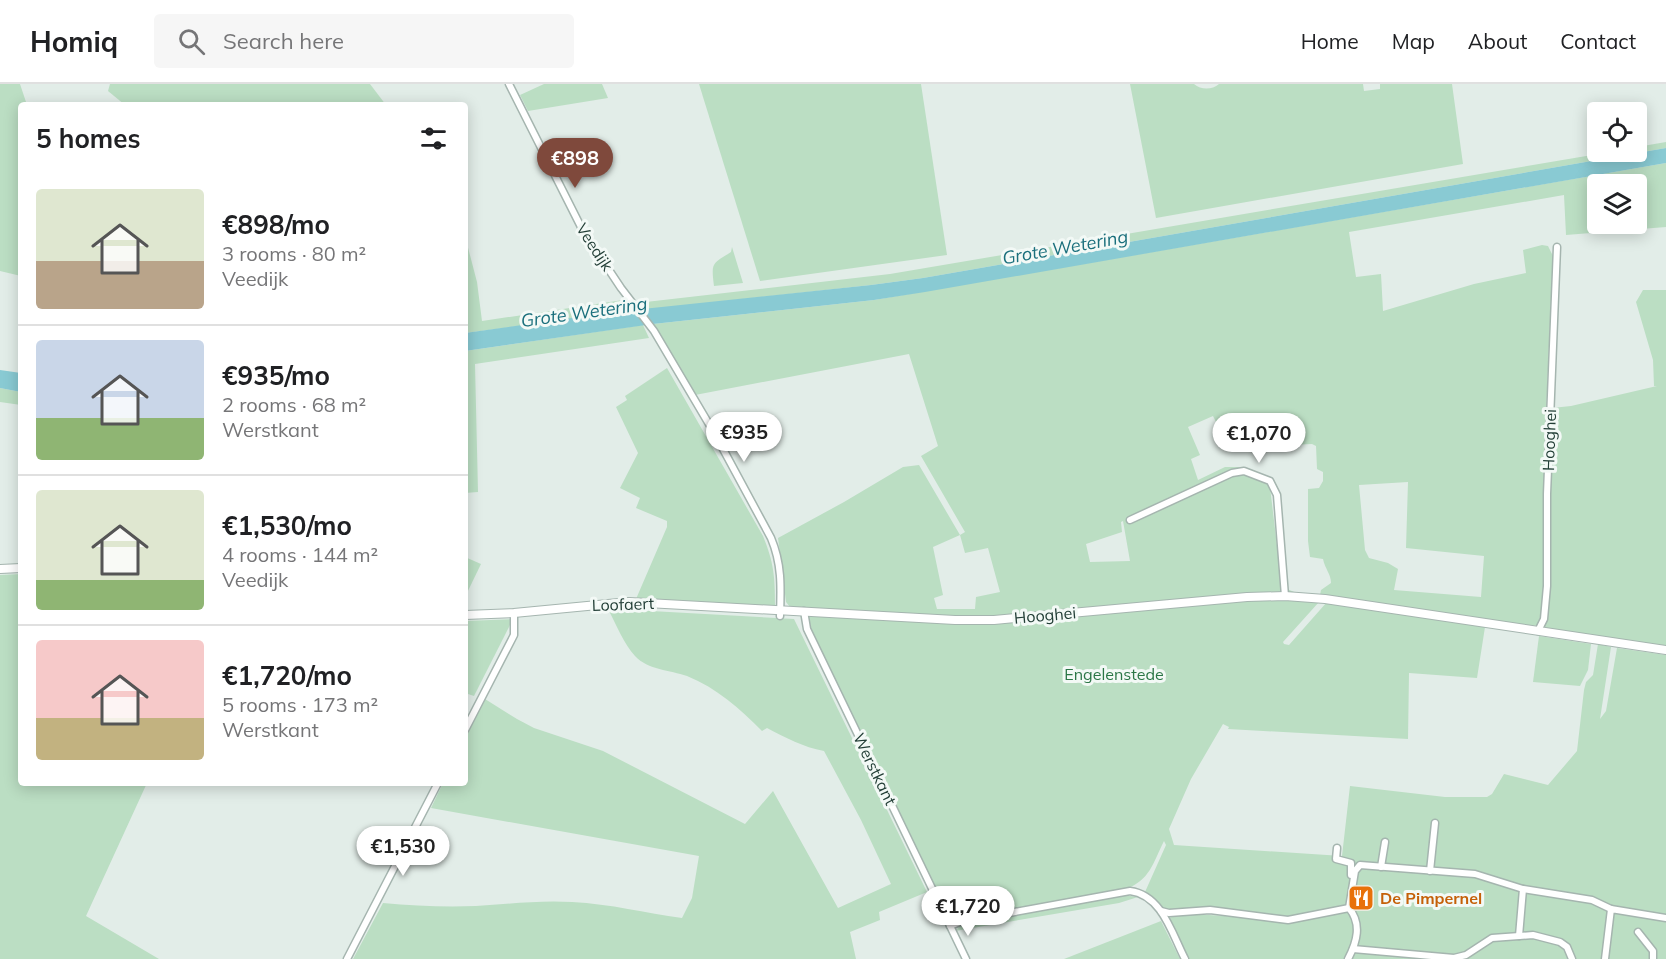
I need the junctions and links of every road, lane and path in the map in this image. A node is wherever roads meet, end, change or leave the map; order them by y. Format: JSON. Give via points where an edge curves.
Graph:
{"nodes":[{"id":1,"x":508,"y":84,"type":"edge"},
{"id":2,"x":1557,"y":247,"type":"dead end"},
{"id":3,"x":1130,"y":520,"type":"dead end"},
{"id":4,"x":18,"y":568,"type":"edge"},
{"id":5,"x":0,"y":569,"type":"edge"},
{"id":6,"x":1285,"y":596,"type":"junction"},
{"id":7,"x":804,"y":612,"type":"junction"},
{"id":8,"x":514,"y":613,"type":"junction"},
{"id":9,"x":780,"y":613,"type":"junction"},
{"id":10,"x":468,"y":615,"type":"edge"},
{"id":11,"x":1538,"y":631,"type":"junction"},
{"id":12,"x":1666,"y":650,"type":"edge"},
{"id":13,"x":468,"y":724,"type":"edge"},
{"id":14,"x":436,"y":786,"type":"edge"},
{"id":15,"x":1434,"y":823,"type":"dead end"},
{"id":16,"x":1385,"y":842,"type":"dead end"},
{"id":17,"x":1336,"y":848,"type":"dead end"},
{"id":18,"x":1381,"y":867,"type":"junction"},
{"id":19,"x":1430,"y":870,"type":"junction"},
{"id":20,"x":1354,"y":881,"type":"junction"},
{"id":21,"x":1522,"y":889,"type":"junction"},
{"id":22,"x":1349,"y":908,"type":"junction"},
{"id":23,"x":1611,"y":909,"type":"junction"},
{"id":24,"x":1161,"y":911,"type":"junction"},
{"id":25,"x":1666,"y":918,"type":"edge"},
{"id":26,"x":950,"y":926,"type":"junction"},
{"id":27,"x":1638,"y":932,"type":"dead end"},
{"id":28,"x":1519,"y":936,"type":"junction"},
{"id":29,"x":1353,"y":949,"type":"junction"},
{"id":30,"x":347,"y":959,"type":"edge"},
{"id":31,"x":966,"y":959,"type":"edge"},
{"id":32,"x":1185,"y":959,"type":"edge"},
{"id":33,"x":1348,"y":959,"type":"edge"},
{"id":34,"x":1572,"y":959,"type":"edge"},
{"id":35,"x":1605,"y":959,"type":"edge"},
{"id":36,"x":1653,"y":959,"type":"edge"}],
"edges":[{"from":1,"to":9,"type":"street","name":"Veedijk","via":[[583,231],[654,331],[771,538],[781,567]]},
{"from":2,"to":11,"type":"street","name":"Hooghei","via":[[1547,586],[1544,619]]},
{"from":3,"to":6,"type":"street","via":[[1232,473],[1244,471],[1270,481],[1276,495]]},
{"from":4,"to":5,"type":"street"},
{"from":6,"to":7,"type":"street","name":"Hooghei","via":[[994,620]]},
{"from":6,"to":11,"type":"street","name":"Hooghei"},
{"from":7,"to":9,"type":"street","name":"Loofaert"},
{"from":7,"to":26,"type":"street","name":"Werstkant","via":[[807,629]]},
{"from":8,"to":9,"type":"street","name":"Loofaert","via":[[629,602]]},
{"from":8,"to":10,"type":"street","name":"Loofaert"},
{"from":8,"to":13,"type":"street","via":[[514,635]]},
{"from":11,"to":12,"type":"street","name":"Hooghei"},
{"from":14,"to":30,"type":"street"},
{"from":15,"to":19,"type":"street"},
{"from":16,"to":18,"type":"street"},
{"from":17,"to":20,"type":"street","via":[[1336,859],[1351,863]]},
{"from":18,"to":19,"type":"street"},
{"from":18,"to":20,"type":"street","via":[[1360,866]]},
{"from":19,"to":21,"type":"street","via":[[1474,874]]},
{"from":20,"to":22,"type":"street"},
{"from":21,"to":23,"type":"street","via":[[1592,900]]},
{"from":21,"to":28,"type":"street"},
{"from":22,"to":24,"type":"street","via":[[1288,920],[1210,910],[1169,914]]},
{"from":22,"to":29,"type":"street","via":[[1358,931]]},
{"from":23,"to":25,"type":"street"},
{"from":23,"to":35,"type":"street"},
{"from":24,"to":26,"type":"street","via":[[1146,895],[1130,891]]},
{"from":24,"to":32,"type":"street"},
{"from":26,"to":31,"type":"street","name":"Werstkant"},
{"from":27,"to":36,"type":"street","via":[[1653,951]]},
{"from":28,"to":29,"type":"street","via":[[1492,938],[1454,958]]},
{"from":28,"to":34,"type":"street","via":[[1533,935],[1560,942]]},
{"from":29,"to":33,"type":"street"}]}
